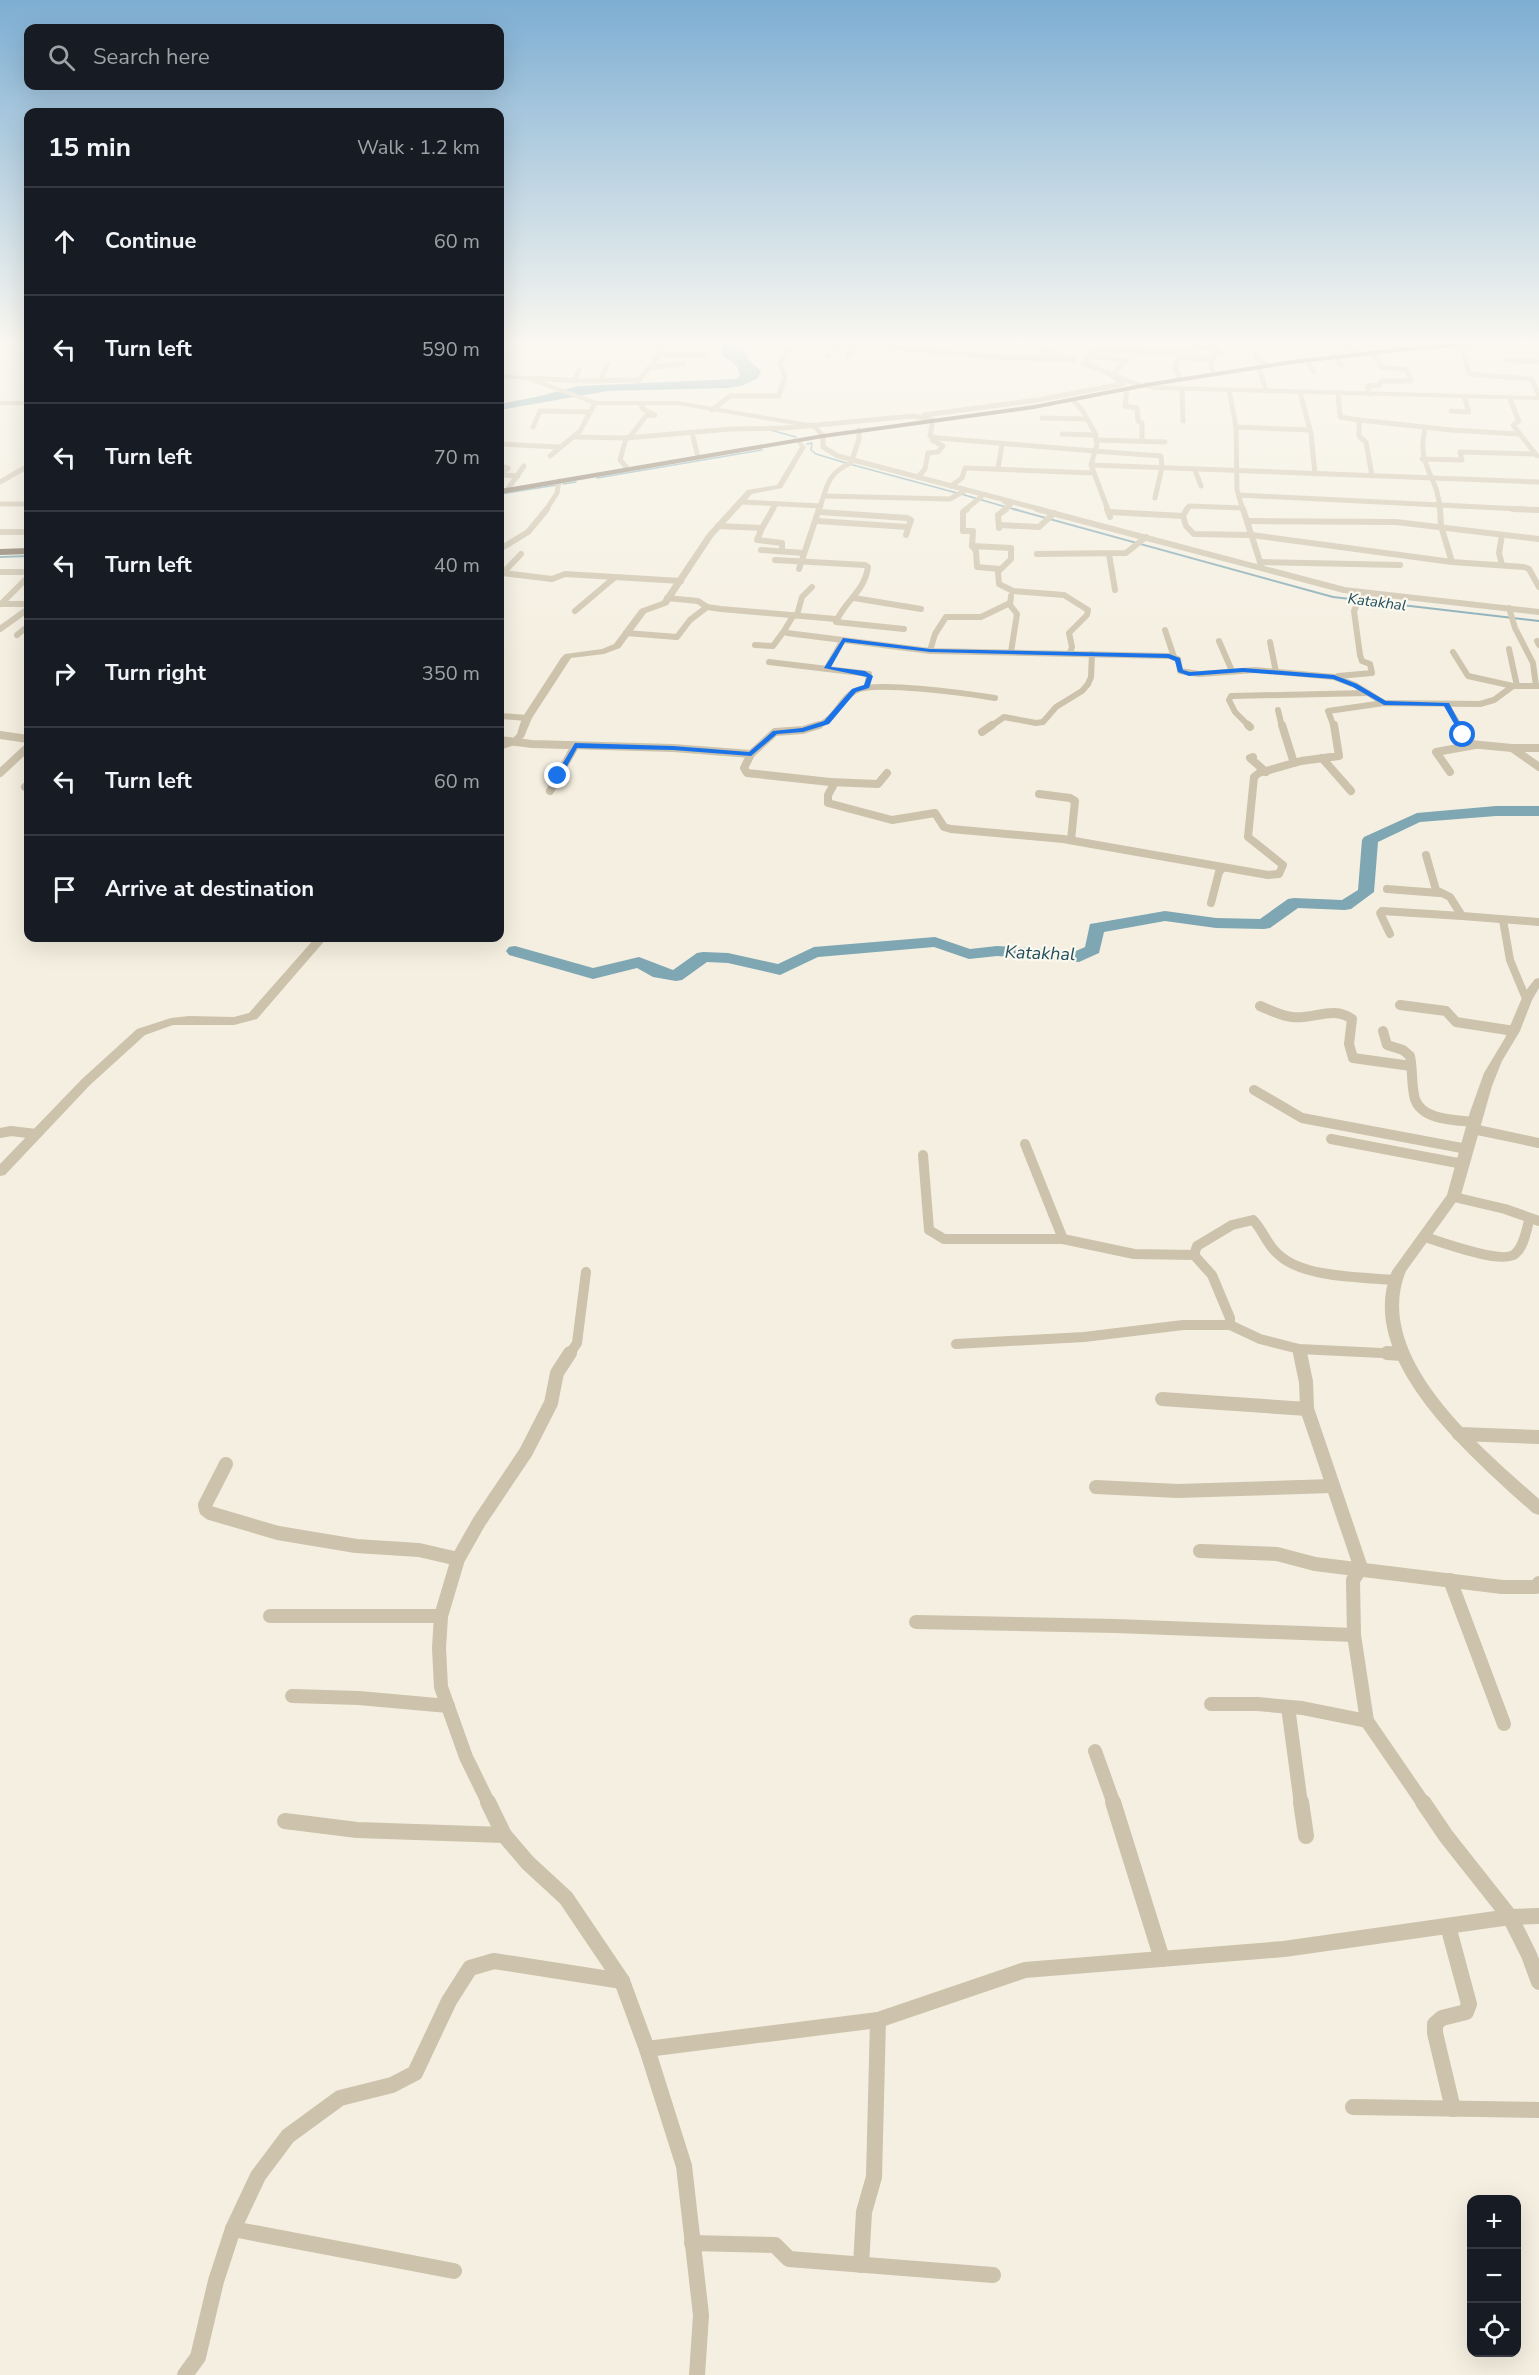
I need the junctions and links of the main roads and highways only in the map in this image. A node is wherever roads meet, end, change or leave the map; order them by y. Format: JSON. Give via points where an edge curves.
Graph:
{"nodes":[{"id":1,"x":737,"y":451,"type":"edge"},
{"id":2,"x":504,"y":491,"type":"edge"},
{"id":3,"x":24,"y":551,"type":"edge"},
{"id":4,"x":0,"y":552,"type":"edge"}],
"edges":[{"from":1,"to":2,"type":"main road"},
{"from":3,"to":4,"type":"main road"}]}
